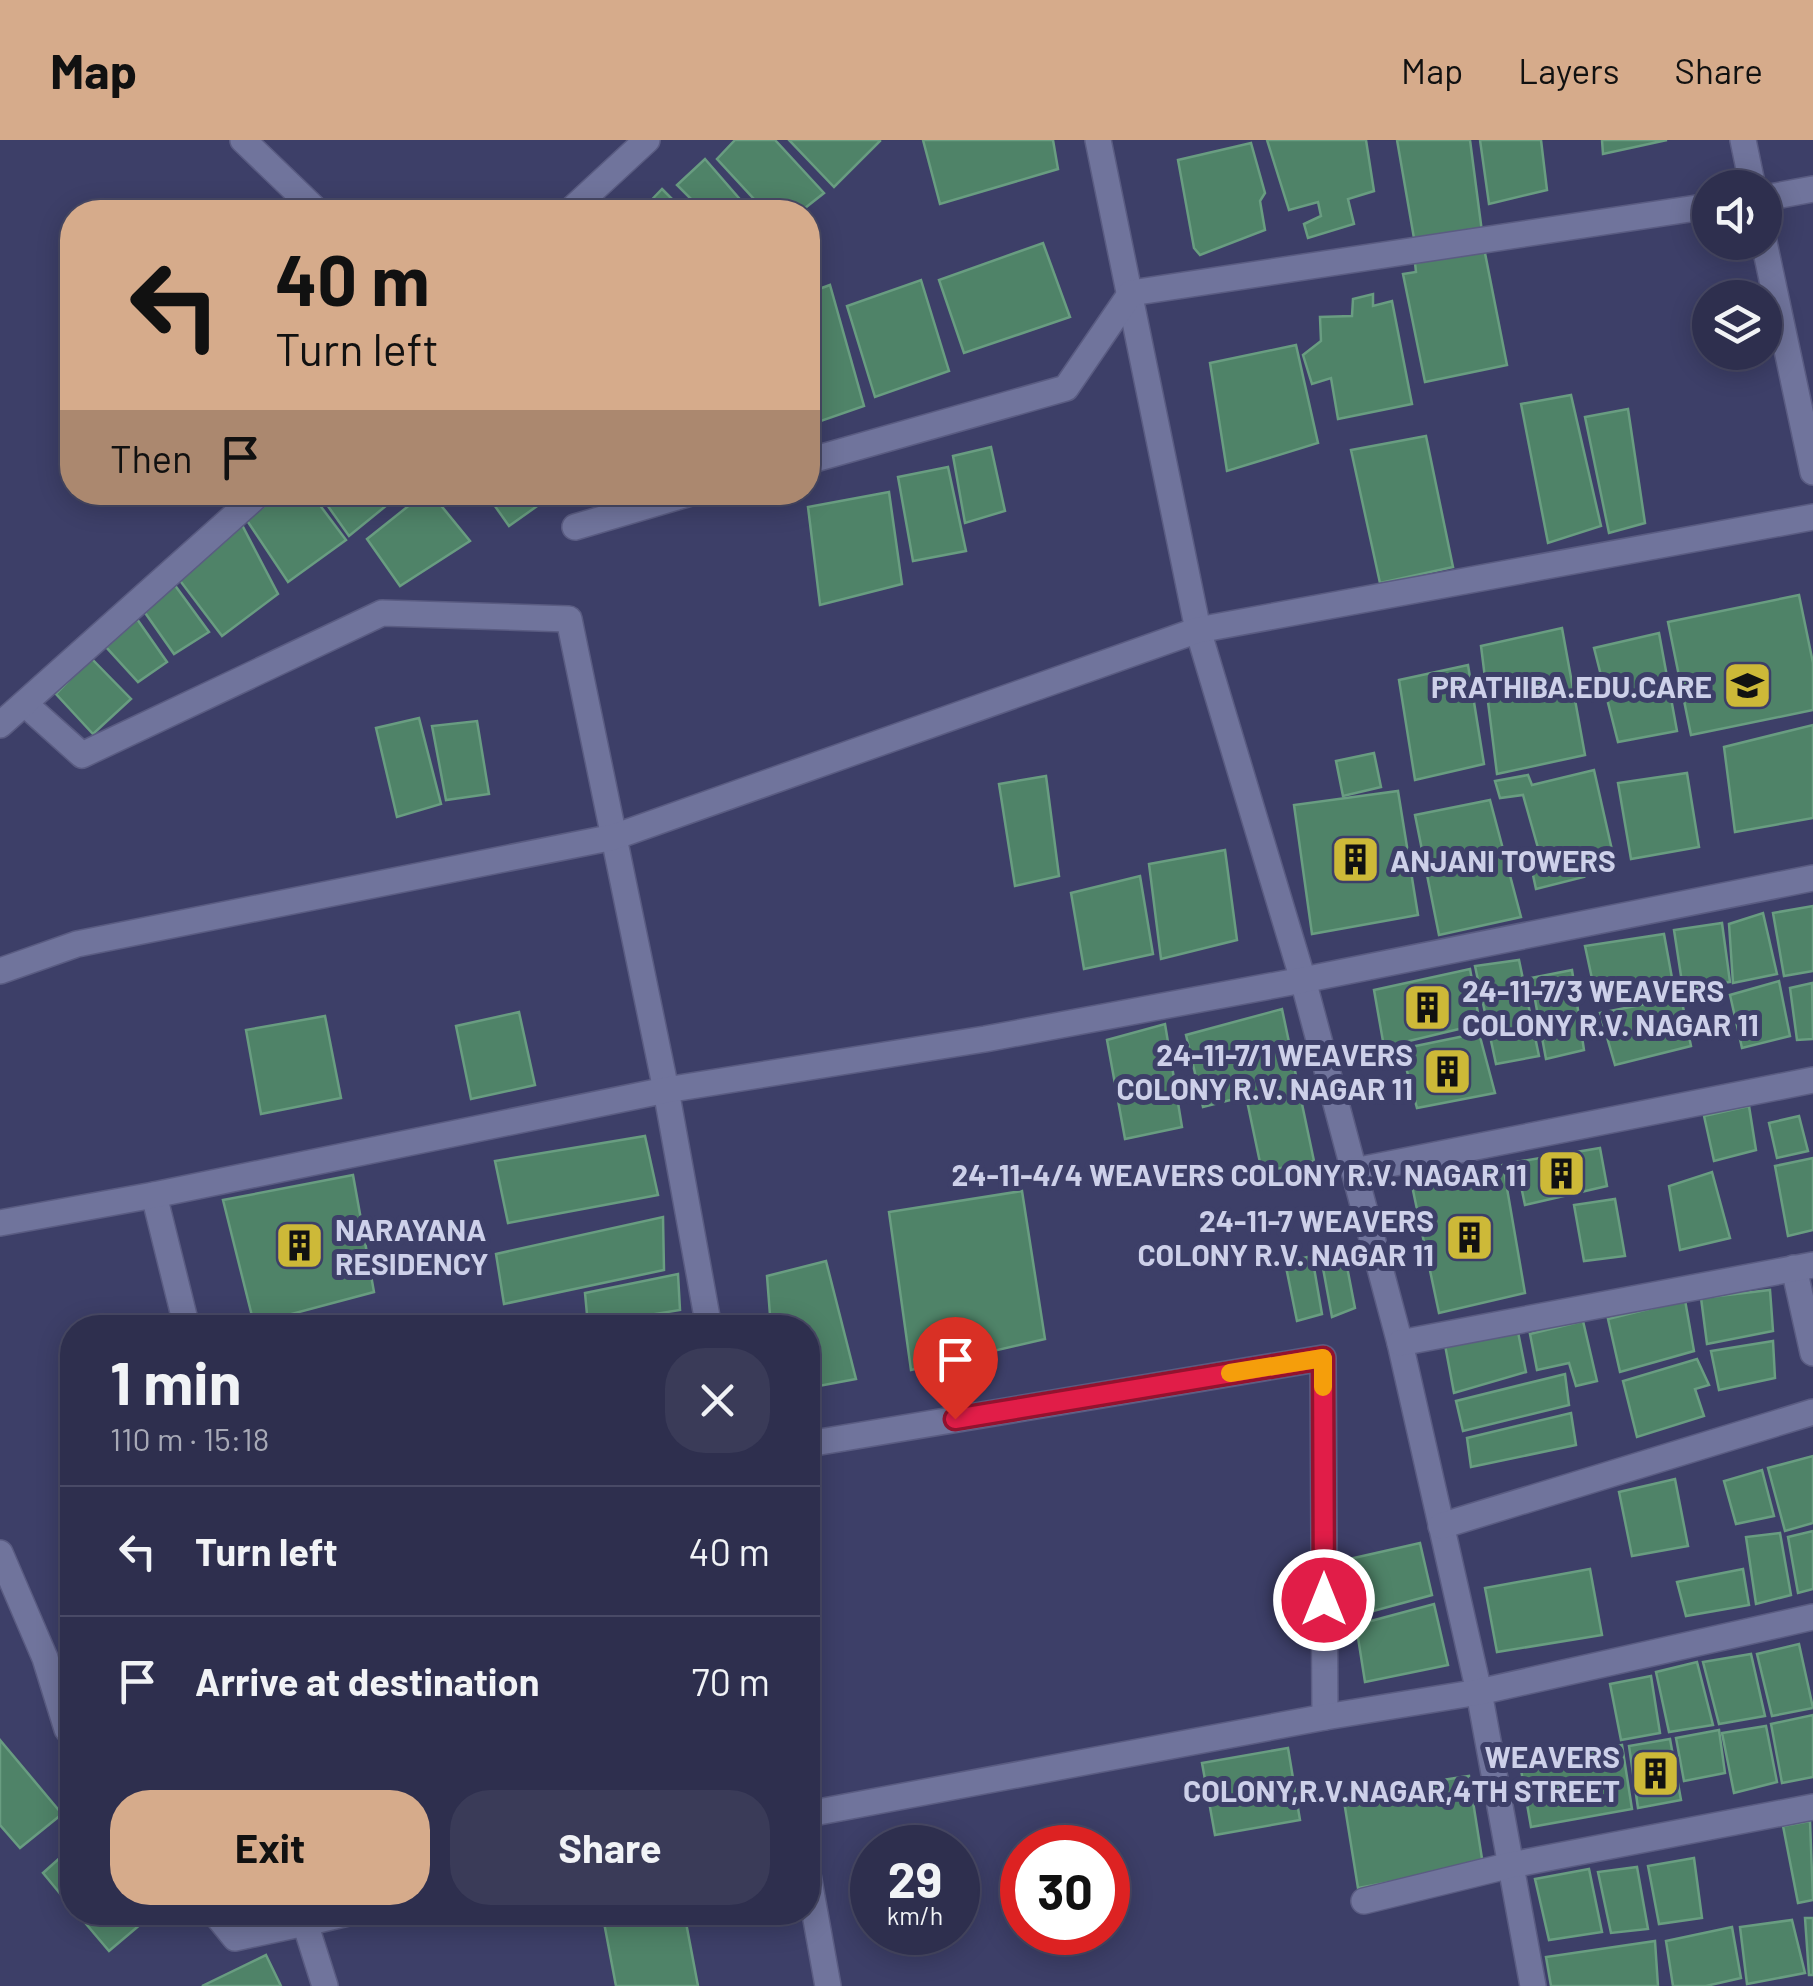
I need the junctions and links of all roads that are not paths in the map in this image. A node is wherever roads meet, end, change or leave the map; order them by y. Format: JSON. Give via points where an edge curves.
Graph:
{"nodes":[{"id":1,"x":243,"y":140,"type":"edge"},
{"id":2,"x":647,"y":140,"type":"edge"},
{"id":3,"x":1098,"y":140,"type":"edge"},
{"id":4,"x":1743,"y":140,"type":"edge"},
{"id":5,"x":1749,"y":170,"type":"edge"},
{"id":6,"x":1813,"y":189,"type":"edge"},
{"id":7,"x":1782,"y":195,"type":"edge"},
{"id":8,"x":306,"y":200,"type":"edge"},
{"id":9,"x":582,"y":200,"type":"edge"},
{"id":10,"x":1692,"y":209,"type":"edge"},
{"id":11,"x":1768,"y":260,"type":"edge"},
{"id":12,"x":1131,"y":293,"type":"junction"},
{"id":13,"x":820,"y":457,"type":"edge"},
{"id":14,"x":1813,"y":472,"type":"edge"},
{"id":15,"x":247,"y":505,"type":"edge"},
{"id":16,"x":650,"y":505,"type":"edge"},
{"id":17,"x":1813,"y":517,"type":"edge"},
{"id":18,"x":575,"y":527,"type":"dead end"},
{"id":19,"x":1198,"y":630,"type":"junction"},
{"id":20,"x":25,"y":704,"type":"junction"},
{"id":21,"x":0,"y":724,"type":"edge"},
{"id":22,"x":614,"y":837,"type":"junction"},
{"id":23,"x":1813,"y":878,"type":"edge"},
{"id":24,"x":0,"y":971,"type":"edge"},
{"id":25,"x":1303,"y":980,"type":"junction"},
{"id":26,"x":1813,"y":1080,"type":"edge"},
{"id":27,"x":666,"y":1090,"type":"junction"},
{"id":28,"x":1354,"y":1171,"type":"junction"},
{"id":29,"x":154,"y":1195,"type":"junction"},
{"id":30,"x":0,"y":1223,"type":"edge"},
{"id":31,"x":1804,"y":1266,"type":"edge"},
{"id":32,"x":185,"y":1315,"type":"edge"},
{"id":33,"x":708,"y":1315,"type":"edge"},
{"id":34,"x":1400,"y":1342,"type":"junction"},
{"id":35,"x":1813,"y":1353,"type":"edge"},
{"id":36,"x":1813,"y":1412,"type":"edge"},
{"id":37,"x":820,"y":1442,"type":"edge"},
{"id":38,"x":1441,"y":1526,"type":"junction"},
{"id":39,"x":0,"y":1552,"type":"edge"},
{"id":40,"x":1813,"y":1617,"type":"edge"},
{"id":41,"x":1479,"y":1692,"type":"junction"},
{"id":42,"x":60,"y":1706,"type":"edge"},
{"id":43,"x":1325,"y":1717,"type":"junction"},
{"id":44,"x":1813,"y":1807,"type":"edge"},
{"id":45,"x":820,"y":1812,"type":"edge"},
{"id":46,"x":1511,"y":1865,"type":"junction"},
{"id":47,"x":1364,"y":1901,"type":"dead end"},
{"id":48,"x":224,"y":1925,"type":"edge"},
{"id":49,"x":296,"y":1925,"type":"edge"},
{"id":50,"x":306,"y":1925,"type":"edge"},
{"id":51,"x":817,"y":1925,"type":"edge"},
{"id":52,"x":325,"y":1986,"type":"edge"},
{"id":53,"x":828,"y":1986,"type":"edge"},
{"id":54,"x":1534,"y":1986,"type":"edge"}],
"edges":[{"from":1,"to":8,"type":"street"},
{"from":2,"to":9,"type":"street"},
{"from":3,"to":12,"type":"street"},
{"from":4,"to":5,"type":"street"},
{"from":6,"to":7,"type":"street"},
{"from":10,"to":12,"type":"street"},
{"from":11,"to":14,"type":"street"},
{"from":12,"to":13,"type":"street","via":[[1066,388]]},
{"from":12,"to":19,"type":"street"},
{"from":15,"to":20,"type":"street"},
{"from":16,"to":18,"type":"street"},
{"from":17,"to":19,"type":"street"},
{"from":19,"to":22,"type":"street"},
{"from":19,"to":25,"type":"street"},
{"from":20,"to":21,"type":"street"},
{"from":20,"to":22,"type":"street","via":[[82,755],[382,612],[569,618]]},
{"from":22,"to":24,"type":"street","via":[[77,944]]},
{"from":22,"to":27,"type":"street"},
{"from":23,"to":25,"type":"street"},
{"from":25,"to":27,"type":"street"},
{"from":25,"to":28,"type":"street"},
{"from":26,"to":28,"type":"street"},
{"from":27,"to":29,"type":"street"},
{"from":27,"to":33,"type":"street"},
{"from":28,"to":34,"type":"street"},
{"from":29,"to":30,"type":"street"},
{"from":29,"to":32,"type":"street"},
{"from":31,"to":34,"type":"street"},
{"from":31,"to":35,"type":"street"},
{"from":34,"to":38,"type":"street"},
{"from":36,"to":38,"type":"street"},
{"from":37,"to":43,"type":"street","via":[[1323,1358]]},
{"from":38,"to":41,"type":"street"},
{"from":39,"to":42,"type":"street"},
{"from":40,"to":41,"type":"street"},
{"from":41,"to":43,"type":"street"},
{"from":41,"to":46,"type":"street"},
{"from":43,"to":45,"type":"street"},
{"from":44,"to":46,"type":"street"},
{"from":46,"to":47,"type":"street"},
{"from":46,"to":54,"type":"street"},
{"from":48,"to":49,"type":"street","via":[[235,1938]]},
{"from":50,"to":52,"type":"street"},
{"from":51,"to":53,"type":"street"}]}
